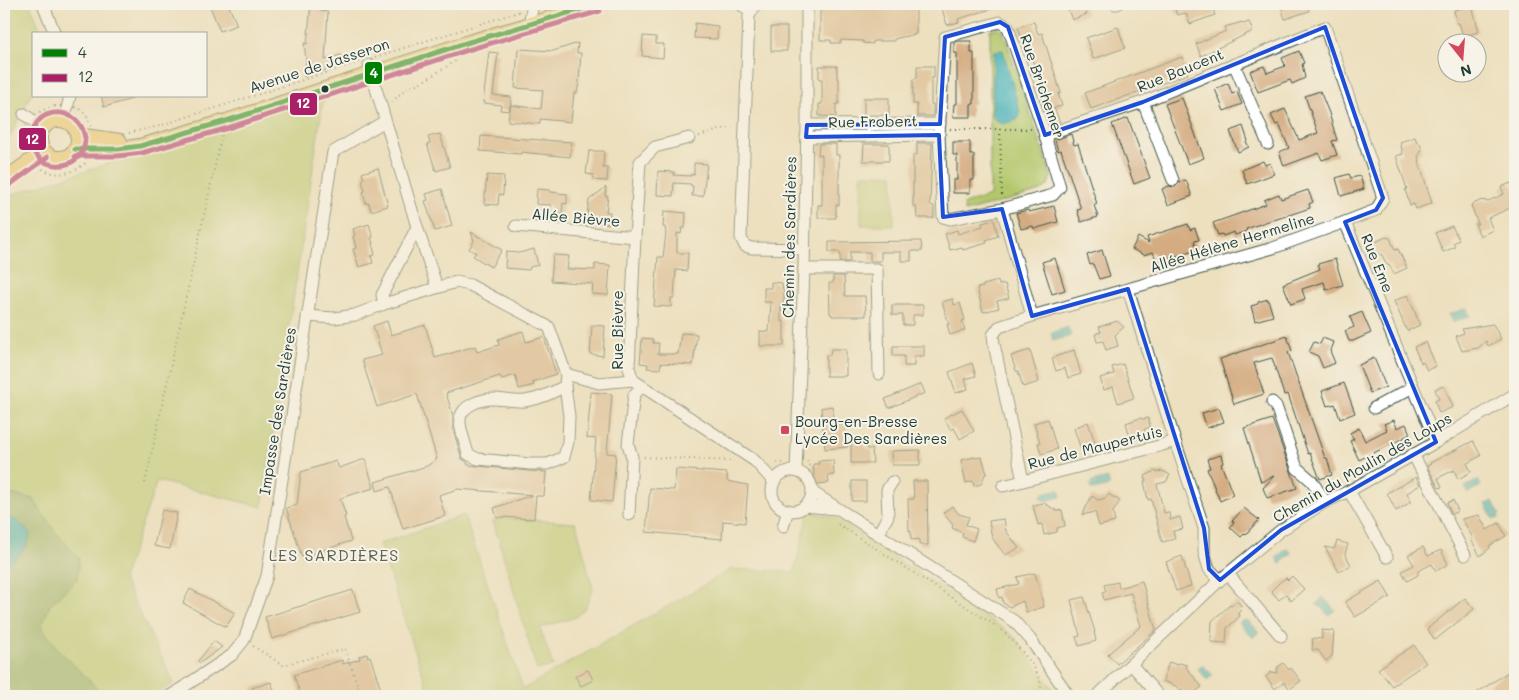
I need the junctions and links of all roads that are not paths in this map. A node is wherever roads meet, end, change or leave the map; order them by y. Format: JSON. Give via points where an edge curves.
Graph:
{"nodes":[{"id":1,"x":43,"y":4,"type":"edge"},
{"id":2,"x":569,"y":4,"type":"edge"},
{"id":3,"x":598,"y":4,"type":"edge"},
{"id":4,"x":740,"y":4,"type":"edge"},
{"id":5,"x":807,"y":4,"type":"edge"},
{"id":6,"x":753,"y":7,"type":"edge"},
{"id":7,"x":532,"y":13,"type":"edge"},
{"id":8,"x":1325,"y":26,"type":"joint"},
{"id":9,"x":54,"y":32,"type":"edge"},
{"id":10,"x":370,"y":64,"type":"junction"},
{"id":11,"x":1234,"y":64,"type":"junction"},
{"id":12,"x":68,"y":101,"type":"edge"},
{"id":13,"x":1143,"y":102,"type":"junction"},
{"id":14,"x":28,"y":116,"type":"road end"},
{"id":15,"x":64,"y":120,"type":"junction"},
{"id":16,"x":385,"y":120,"type":"junction"},
{"id":17,"x":807,"y":125,"type":"junction"},
{"id":18,"x":43,"y":128,"type":"junction"},
{"id":19,"x":940,"y":130,"type":"junction"},
{"id":20,"x":1044,"y":132,"type":"junction"},
{"id":21,"x":93,"y":137,"type":"junction"},
{"id":22,"x":806,"y":137,"type":"junction"},
{"id":23,"x":689,"y":138,"type":"road end"},
{"id":24,"x":76,"y":142,"type":"junction"},
{"id":25,"x":1268,"y":144,"type":"dead end"},
{"id":26,"x":44,"y":151,"type":"junction"},
{"id":27,"x":4,"y":180,"type":"edge"},
{"id":28,"x":1173,"y":180,"type":"dead end"},
{"id":29,"x":1002,"y":210,"type":"junction"},
{"id":30,"x":1345,"y":222,"type":"junction"},
{"id":31,"x":516,"y":226,"type":"dead end"},
{"id":32,"x":417,"y":227,"type":"junction"},
{"id":33,"x":635,"y":237,"type":"junction"},
{"id":34,"x":803,"y":249,"type":"junction"},
{"id":35,"x":804,"y":269,"type":"junction"},
{"id":36,"x":438,"y":287,"type":"junction"},
{"id":37,"x":1128,"y":289,"type":"junction"},
{"id":38,"x":384,"y":304,"type":"junction"},
{"id":39,"x":307,"y":316,"type":"junction"},
{"id":40,"x":1032,"y":316,"type":"junction"},
{"id":41,"x":879,"y":374,"type":"dead end"},
{"id":42,"x":565,"y":380,"type":"junction"},
{"id":43,"x":637,"y":383,"type":"junction"},
{"id":44,"x":1413,"y":387,"type":"junction"},
{"id":45,"x":1515,"y":394,"type":"edge"},
{"id":46,"x":1272,"y":402,"type":"dead end"},
{"id":47,"x":1374,"y":408,"type":"dead end"},
{"id":48,"x":1175,"y":441,"type":"junction"},
{"id":49,"x":1436,"y":442,"type":"junction"},
{"id":50,"x":1413,"y":454,"type":"junction"},
{"id":51,"x":796,"y":467,"type":"junction"},
{"id":52,"x":1023,"y":481,"type":"junction"},
{"id":53,"x":774,"y":482,"type":"junction"},
{"id":54,"x":892,"y":482,"type":"dead end"},
{"id":55,"x":1003,"y":486,"type":"dead end"},
{"id":56,"x":1349,"y":491,"type":"junction"},
{"id":57,"x":812,"y":492,"type":"junction"},
{"id":58,"x":1325,"y":502,"type":"junction"},
{"id":59,"x":805,"y":506,"type":"junction"},
{"id":60,"x":788,"y":510,"type":"junction"},
{"id":61,"x":840,"y":510,"type":"junction"},
{"id":62,"x":629,"y":515,"type":"dead end"},
{"id":63,"x":783,"y":527,"type":"dead end"},
{"id":64,"x":878,"y":534,"type":"junction"},
{"id":65,"x":1465,"y":556,"type":"dead end"},
{"id":66,"x":1387,"y":558,"type":"dead end"},
{"id":67,"x":1224,"y":577,"type":"junction"},
{"id":68,"x":1281,"y":636,"type":"dead end"},
{"id":69,"x":1131,"y":664,"type":"junction"},
{"id":70,"x":170,"y":696,"type":"edge"},
{"id":71,"x":1070,"y":696,"type":"edge"},
{"id":72,"x":1097,"y":696,"type":"edge"},
{"id":73,"x":1158,"y":696,"type":"edge"}],
"edges":[{"from":1,"to":9,"type":"street"},
{"from":2,"to":7,"type":"main road","name":"Avenue de Jasseron"},
{"from":3,"to":7,"type":"main road","name":"Avenue de Jasseron"},
{"from":4,"to":6,"type":"street"},
{"from":5,"to":17,"type":"street","name":"Chemin des Sardières"},
{"from":6,"to":34,"type":"street","via":[[748,16],[741,238],[745,246],[752,248]]},
{"from":7,"to":10,"type":"main road","name":"Avenue de Jasseron"},
{"from":7,"to":10,"type":"main road","name":"Avenue de Jasseron","via":[[470,42]]},
{"from":8,"to":11,"type":"street","name":"Rue Baucent"},
{"from":8,"to":30,"type":"street","name":"Rue Eme","via":[[1383,198],[1376,210]]},
{"from":10,"to":16,"type":"street"},
{"from":10,"to":21,"type":"main road","name":"Avenue de Jasseron","via":[[139,140],[117,142]]},
{"from":10,"to":21,"type":"main road","name":"Avenue de Jasseron","via":[[226,121],[140,146],[118,149]]},
{"from":11,"to":13,"type":"street","name":"Rue Baucent"},
{"from":11,"to":25,"type":"street"},
{"from":12,"to":15,"type":"street"},
{"from":13,"to":20,"type":"street","name":"Rue Baucent"},
{"from":13,"to":28,"type":"street"},
{"from":14,"to":18,"type":"street"},
{"from":15,"to":18,"type":"main road","via":[[50,121]]},
{"from":15,"to":24,"type":"main road","via":[[74,128]]},
{"from":16,"to":32,"type":"street"},
{"from":16,"to":39,"type":"street","name":"Impasse des Sardières","via":[[333,152]]},
{"from":17,"to":19,"type":"street","name":"Rue Frobert"},
{"from":17,"to":22,"type":"street","name":"Chemin des Sardières"},
{"from":18,"to":26,"type":"main road","via":[[39,138]]},
{"from":19,"to":20,"type":"street","name":"Rue Brichemer","via":[[945,38],[1000,22],[1008,27]]},
{"from":19,"to":22,"type":"street","name":"Rue Frobert"},
{"from":19,"to":29,"type":"street","name":"Rue Brichemer","via":[[943,217],[950,219]]},
{"from":20,"to":29,"type":"street","name":"Rue Brichemer","via":[[1060,187],[1053,195]]},
{"from":21,"to":24,"type":"main road","name":"Avenue de Jasseron"},
{"from":22,"to":34,"type":"street","name":"Chemin des Sardières"},
{"from":23,"to":33,"type":"street","name":"Rue Bièvre","via":[[655,147],[640,162]]},
{"from":24,"to":26,"type":"main road","via":[[70,154],[64,157],[58,158]]},
{"from":26,"to":27,"type":"main road"},
{"from":29,"to":40,"type":"street"},
{"from":30,"to":37,"type":"street","name":"Allée Hélène Hermeline","via":[[1273,248]]},
{"from":30,"to":44,"type":"street","name":"Rue Eme"},
{"from":31,"to":33,"type":"street","name":"Allée Bièvre"},
{"from":32,"to":36,"type":"street"},
{"from":32,"to":38,"type":"street","via":[[382,295]]},
{"from":33,"to":43,"type":"street","name":"Rue Bièvre","via":[[629,368]]},
{"from":34,"to":35,"type":"street","name":"Chemin des Sardières"},
{"from":35,"to":41,"type":"street","via":[[877,268]]},
{"from":35,"to":51,"type":"street","name":"Chemin des Sardières"},
{"from":36,"to":38,"type":"street"},
{"from":36,"to":42,"type":"street","via":[[456,282],[470,285],[549,327]]},
{"from":37,"to":40,"type":"street","name":"Rue de Maupertuis"},
{"from":37,"to":48,"type":"street","name":"Rue de Maupertuis"},
{"from":38,"to":39,"type":"street","via":[[334,318]]},
{"from":39,"to":70,"type":"street","name":"Impasse des Sardières","via":[[267,576],[244,640],[232,655]]},
{"from":40,"to":52,"type":"street","name":"Rue de Maupertuis","via":[[999,327],[993,335]]},
{"from":42,"to":42,"type":"street","via":[[546,396],[524,401],[492,399],[476,402],[464,409],[460,420],[468,454],[478,459],[530,464],[548,464],[564,458],[569,416]]},
{"from":42,"to":43,"type":"street"},
{"from":43,"to":53,"type":"street","via":[[755,461]]},
{"from":43,"to":62,"type":"street","via":[[628,444],[632,457]]},
{"from":44,"to":47,"type":"street"},
{"from":44,"to":49,"type":"street","name":"Rue Eme"},
{"from":45,"to":49,"type":"street","name":"Chemin du Moulin des Loups"},
{"from":46,"to":58,"type":"street","via":[[1297,468],[1312,481]]},
{"from":48,"to":52,"type":"street","name":"Rue de Maupertuis"},
{"from":48,"to":67,"type":"street","name":"Rue de Maupertuis","via":[[1204,528],[1204,552],[1209,570]]},
{"from":49,"to":50,"type":"street","name":"Chemin du Moulin des Loups"},
{"from":50,"to":56,"type":"street","name":"Chemin du Moulin des Loups"},
{"from":50,"to":65,"type":"street"},
{"from":51,"to":53,"type":"street","via":[[784,472]]},
{"from":51,"to":57,"type":"street","via":[[808,479]]},
{"from":52,"to":55,"type":"street","name":"Rue de Maupertuis"},
{"from":53,"to":60,"type":"street","via":[[773,498]]},
{"from":54,"to":64,"type":"street","via":[[887,490],[888,516]]},
{"from":56,"to":58,"type":"street","name":"Chemin du Moulin des Loups"},
{"from":56,"to":66,"type":"street"},
{"from":57,"to":59,"type":"street"},
{"from":57,"to":61,"type":"street"},
{"from":58,"to":67,"type":"street","name":"Chemin du Moulin des Loups","via":[[1281,530]]},
{"from":59,"to":60,"type":"street"},
{"from":59,"to":61,"type":"street"},
{"from":60,"to":63,"type":"street"},
{"from":61,"to":64,"type":"street"},
{"from":64,"to":71,"type":"street","via":[[1014,622]]},
{"from":67,"to":68,"type":"street","name":"Rue de Maupertuis"},
{"from":67,"to":69,"type":"street","name":"Chemin du Moulin des Loups"},
{"from":69,"to":72,"type":"street","name":"Chemin du Moulin des Loups"},
{"from":69,"to":73,"type":"street"}]}
